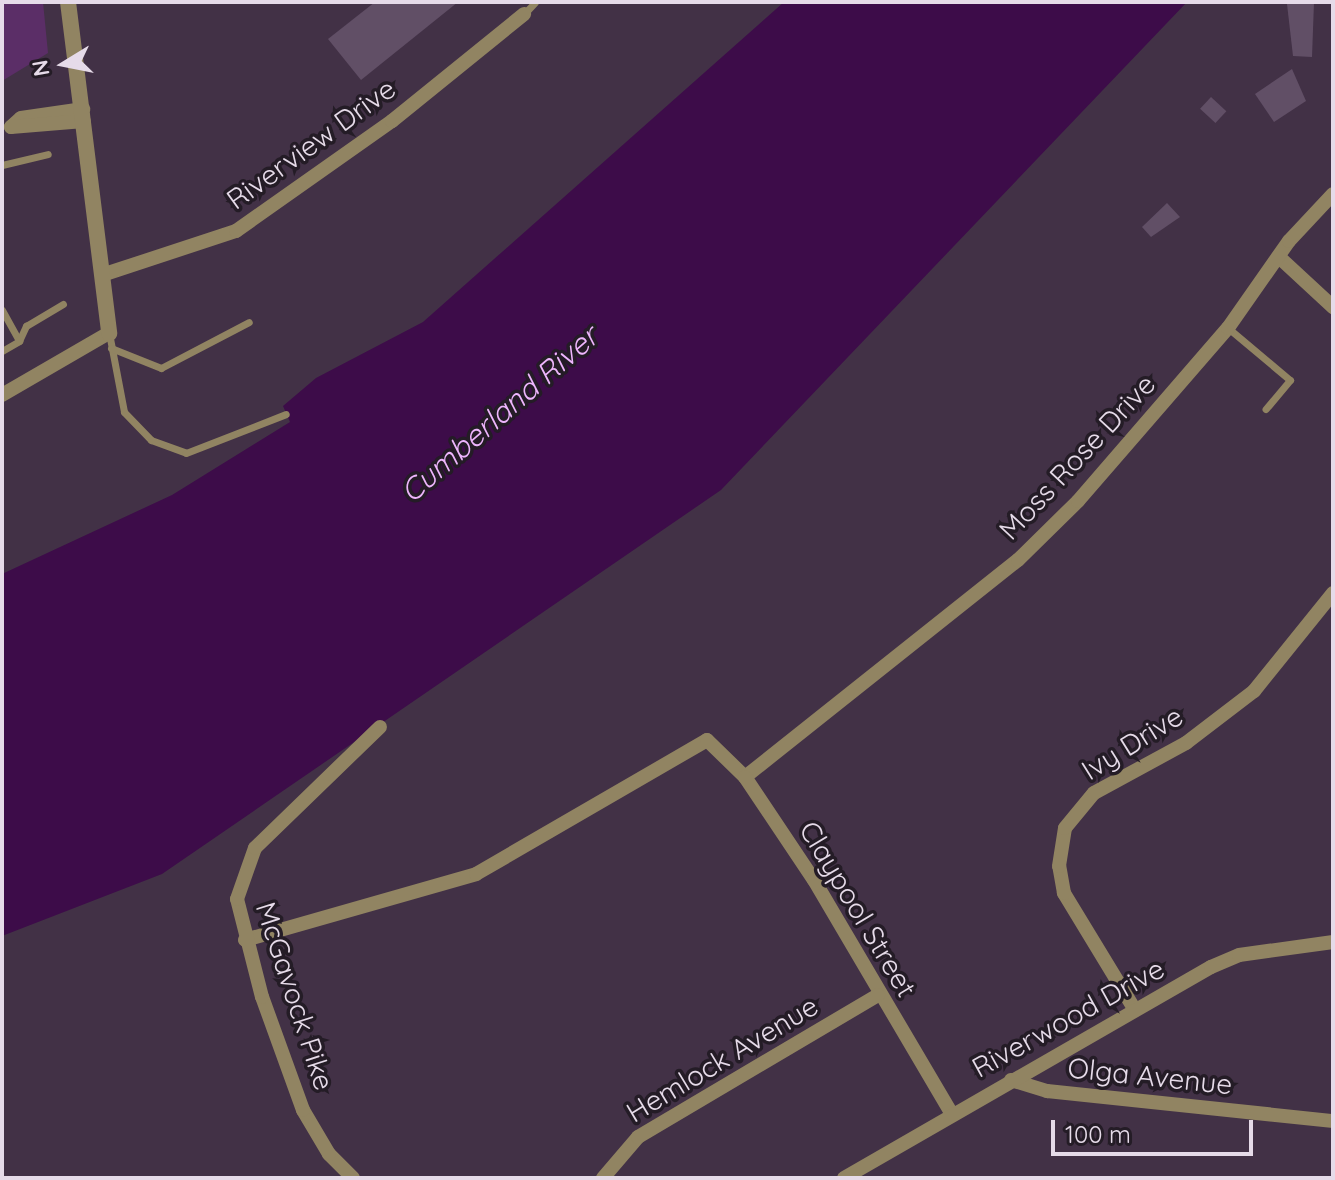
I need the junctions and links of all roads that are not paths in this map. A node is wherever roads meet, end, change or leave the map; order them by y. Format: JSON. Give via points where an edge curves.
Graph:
{"nodes":[{"id":1,"x":68,"y":2,"type":"edge"},
{"id":2,"x":76,"y":2,"type":"edge"},
{"id":3,"x":535,"y":2,"type":"edge"},
{"id":4,"x":524,"y":14,"type":"joint"},
{"id":5,"x":74,"y":32,"type":"junction"},
{"id":6,"x":84,"y":115,"type":"junction"},
{"id":7,"x":7,"y":130,"type":"edge"},
{"id":8,"x":48,"y":154,"type":"dead end"},
{"id":9,"x":2,"y":165,"type":"edge"},
{"id":10,"x":1333,"y":194,"type":"edge"},
{"id":11,"x":1279,"y":257,"type":"junction"},
{"id":12,"x":105,"y":274,"type":"junction"},
{"id":13,"x":63,"y":304,"type":"dead end"},
{"id":14,"x":1333,"y":307,"type":"edge"},
{"id":15,"x":2,"y":310,"type":"edge"},
{"id":16,"x":249,"y":322,"type":"dead end"},
{"id":17,"x":1228,"y":328,"type":"junction"},
{"id":18,"x":19,"y":341,"type":"junction"},
{"id":19,"x":110,"y":341,"type":"junction"},
{"id":20,"x":2,"y":351,"type":"edge"},
{"id":21,"x":2,"y":395,"type":"edge"},
{"id":22,"x":1266,"y":409,"type":"dead end"},
{"id":23,"x":286,"y":414,"type":"dead end"},
{"id":24,"x":1333,"y":593,"type":"edge"},
{"id":25,"x":380,"y":727,"type":"dead end"},
{"id":26,"x":745,"y":777,"type":"junction"},
{"id":27,"x":245,"y":940,"type":"junction"},
{"id":28,"x":1333,"y":942,"type":"edge"},
{"id":29,"x":878,"y":995,"type":"junction"},
{"id":30,"x":1135,"y":1010,"type":"junction"},
{"id":31,"x":1011,"y":1080,"type":"junction"},
{"id":32,"x":951,"y":1113,"type":"junction"},
{"id":33,"x":1333,"y":1121,"type":"edge"},
{"id":34,"x":353,"y":1178,"type":"edge"},
{"id":35,"x":603,"y":1178,"type":"edge"},
{"id":36,"x":844,"y":1178,"type":"edge"}],
"edges":[{"from":1,"to":5,"type":"street"},
{"from":2,"to":5,"type":"street"},
{"from":3,"to":4,"type":"lane"},
{"from":4,"to":12,"type":"street","name":"Riverview Drive","via":[[392,121],[236,231]]},
{"from":5,"to":6,"type":"street"},
{"from":6,"to":7,"type":"street","via":[[21,118]]},
{"from":6,"to":12,"type":"street"},
{"from":8,"to":9,"type":"lane"},
{"from":10,"to":11,"type":"street","name":"Moss Rose Drive"},
{"from":11,"to":14,"type":"street"},
{"from":11,"to":17,"type":"street","name":"Moss Rose Drive"},
{"from":12,"to":19,"type":"street"},
{"from":13,"to":18,"type":"lane","via":[[26,326]]},
{"from":15,"to":18,"type":"lane"},
{"from":16,"to":19,"type":"lane","via":[[161,368]]},
{"from":17,"to":22,"type":"lane","via":[[1290,380]]},
{"from":17,"to":26,"type":"street","name":"Moss Rose Drive","via":[[1078,501],[1018,560]]},
{"from":18,"to":20,"type":"lane"},
{"from":19,"to":21,"type":"street"},
{"from":19,"to":23,"type":"lane","via":[[124,412],[132,426],[165,446],[186,453]]},
{"from":24,"to":30,"type":"street","name":"Ivy Drive","via":[[1254,691],[1186,743],[1094,793],[1065,828],[1059,866],[1064,893]]},
{"from":25,"to":27,"type":"street","name":"McGavock Pike","via":[[255,848],[237,899]]},
{"from":26,"to":27,"type":"street","name":"Claypool Street","via":[[707,740],[476,874]]},
{"from":26,"to":29,"type":"street","name":"Claypool Street","via":[[814,880]]},
{"from":27,"to":34,"type":"street","name":"McGavock Pike","via":[[303,1110],[329,1154]]},
{"from":28,"to":30,"type":"street","name":"Riverwood Drive","via":[[1239,955]]},
{"from":29,"to":32,"type":"street","name":"Claypool Street"},
{"from":29,"to":35,"type":"street","name":"Hemlock Avenue","via":[[638,1137]]},
{"from":30,"to":31,"type":"street","name":"Riverwood Drive"},
{"from":31,"to":32,"type":"street","name":"Riverwood Drive"},
{"from":31,"to":33,"type":"street","name":"Olga Avenue","via":[[1047,1091]]},
{"from":32,"to":36,"type":"street","name":"Riverwood Drive"}]}
